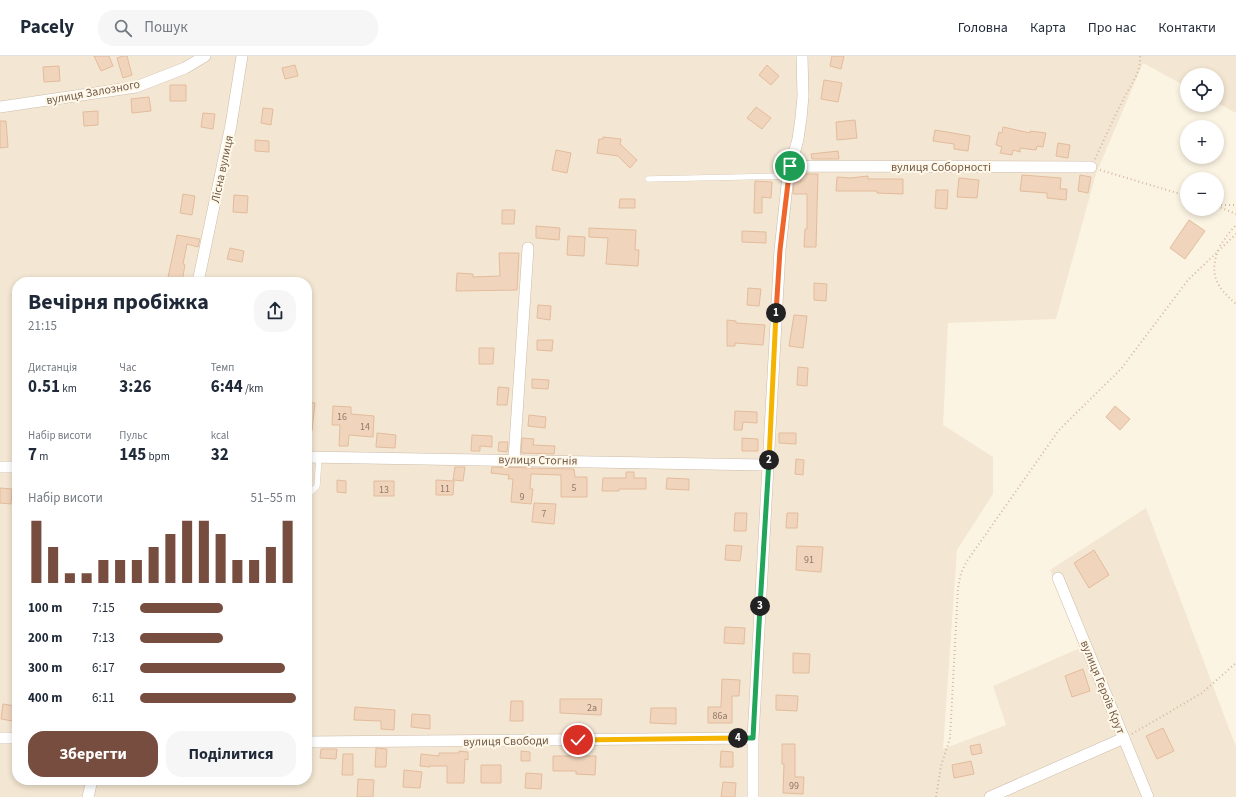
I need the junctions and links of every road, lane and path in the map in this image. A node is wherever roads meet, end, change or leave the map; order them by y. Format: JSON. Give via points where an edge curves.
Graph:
{"nodes":[{"id":1,"x":205,"y":56,"type":"edge"},
{"id":2,"x":242,"y":56,"type":"edge"},
{"id":3,"x":802,"y":56,"type":"edge"},
{"id":4,"x":1140,"y":56,"type":"edge"},
{"id":5,"x":0,"y":107,"type":"edge"},
{"id":6,"x":1091,"y":168,"type":"junction"},
{"id":7,"x":789,"y":171,"type":"junction"},
{"id":8,"x":648,"y":179,"type":"dead end"},
{"id":9,"x":1180,"y":194,"type":"edge"},
{"id":10,"x":1224,"y":205,"type":"edge"},
{"id":11,"x":1236,"y":205,"type":"edge"},
{"id":12,"x":1224,"y":208,"type":"edge"},
{"id":13,"x":1236,"y":214,"type":"edge"},
{"id":14,"x":1236,"y":225,"type":"edge"},
{"id":15,"x":1236,"y":234,"type":"edge"},
{"id":16,"x":528,"y":248,"type":"dead end"},
{"id":17,"x":1219,"y":249,"type":"junction"},
{"id":18,"x":199,"y":277,"type":"edge"},
{"id":19,"x":1236,"y":304,"type":"edge"},
{"id":20,"x":312,"y":457,"type":"edge"},
{"id":21,"x":319,"y":457,"type":"junction"},
{"id":22,"x":514,"y":459,"type":"junction"},
{"id":23,"x":768,"y":465,"type":"junction"},
{"id":24,"x":0,"y":467,"type":"edge"},
{"id":25,"x":12,"y":467,"type":"edge"},
{"id":26,"x":312,"y":491,"type":"edge"},
{"id":27,"x":1058,"y":578,"type":"dead end"},
{"id":28,"x":1236,"y":663,"type":"edge"},
{"id":29,"x":0,"y":738,"type":"edge"},
{"id":30,"x":12,"y":738,"type":"edge"},
{"id":31,"x":753,"y":738,"type":"junction"},
{"id":32,"x":1124,"y":738,"type":"junction"},
{"id":33,"x":312,"y":742,"type":"edge"},
{"id":34,"x":91,"y":785,"type":"edge"},
{"id":35,"x":88,"y":797,"type":"edge"},
{"id":36,"x":753,"y":797,"type":"edge"},
{"id":37,"x":936,"y":797,"type":"edge"},
{"id":38,"x":990,"y":797,"type":"edge"},
{"id":39,"x":1148,"y":797,"type":"edge"}],
"edges":[{"from":1,"to":5,"type":"street","name":"вулиця Залозного","via":[[185,68],[136,87]]},
{"from":2,"to":18,"type":"street","name":"Лісна вулиця","via":[[231,125]]},
{"from":3,"to":7,"type":"street","via":[[801,118]]},
{"from":4,"to":6,"type":"path","via":[[1137,76]]},
{"from":6,"to":7,"type":"street","name":"вулиця Соборності"},
{"from":6,"to":9,"type":"path"},
{"from":7,"to":8,"type":"lane"},
{"from":7,"to":23,"type":"street","via":[[780,250]]},
{"from":10,"to":11,"type":"path"},
{"from":12,"to":13,"type":"path"},
{"from":14,"to":17,"type":"path"},
{"from":15,"to":17,"type":"path"},
{"from":16,"to":22,"type":"street"},
{"from":17,"to":19,"type":"path","via":[[1213,272],[1221,289]]},
{"from":17,"to":37,"type":"path","via":[[1184,286],[1121,370],[1059,430],[967,561],[958,588],[950,738],[941,766]]},
{"from":20,"to":21,"type":"street","name":"вулиця Стогнія"},
{"from":21,"to":22,"type":"street","name":"вулиця Стогнія"},
{"from":21,"to":26,"type":"lane","via":[[317,486]]},
{"from":22,"to":23,"type":"street","name":"вулиця Стогнія"},
{"from":23,"to":31,"type":"street"},
{"from":24,"to":25,"type":"street"},
{"from":27,"to":32,"type":"street","name":"вулиця Героїв Крут"},
{"from":28,"to":32,"type":"path","via":[[1202,693]]},
{"from":29,"to":30,"type":"street"},
{"from":31,"to":33,"type":"street","name":"вулиця Свободи"},
{"from":31,"to":36,"type":"street"},
{"from":32,"to":38,"type":"street"},
{"from":32,"to":39,"type":"street","name":"вулиця Героїв Крут"},
{"from":34,"to":35,"type":"street"}]}
